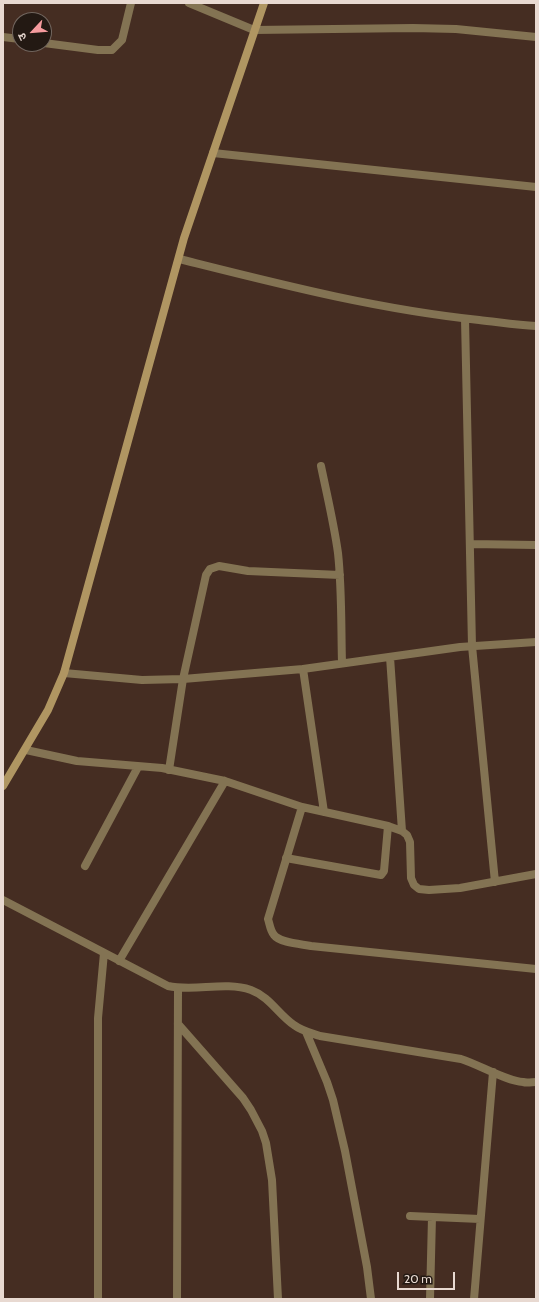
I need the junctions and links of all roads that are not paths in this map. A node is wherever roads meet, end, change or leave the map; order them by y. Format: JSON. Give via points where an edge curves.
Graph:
{"nodes":[{"id":1,"x":131,"y":3,"type":"edge"},
{"id":2,"x":189,"y":3,"type":"edge"},
{"id":3,"x":264,"y":3,"type":"edge"},
{"id":4,"x":254,"y":30,"type":"junction"},
{"id":5,"x":536,"y":37,"type":"edge"},
{"id":6,"x":52,"y":43,"type":"edge"},
{"id":7,"x":213,"y":153,"type":"junction"},
{"id":8,"x":536,"y":187,"type":"edge"},
{"id":9,"x":179,"y":259,"type":"junction"},
{"id":10,"x":465,"y":319,"type":"junction"},
{"id":11,"x":536,"y":326,"type":"edge"},
{"id":12,"x":320,"y":466,"type":"dead end"},
{"id":13,"x":470,"y":544,"type":"junction"},
{"id":14,"x":536,"y":545,"type":"edge"},
{"id":15,"x":340,"y":575,"type":"junction"},
{"id":16,"x":536,"y":642,"type":"edge"},
{"id":17,"x":472,"y":646,"type":"junction"},
{"id":18,"x":390,"y":657,"type":"junction"},
{"id":19,"x":342,"y":663,"type":"junction"},
{"id":20,"x":303,"y":669,"type":"junction"},
{"id":21,"x":64,"y":673,"type":"junction"},
{"id":22,"x":183,"y":679,"type":"junction"},
{"id":23,"x":26,"y":750,"type":"junction"},
{"id":24,"x":138,"y":767,"type":"junction"},
{"id":25,"x":170,"y":770,"type":"junction"},
{"id":26,"x":225,"y":781,"type":"junction"},
{"id":27,"x":3,"y":786,"type":"edge"},
{"id":28,"x":302,"y":807,"type":"junction"},
{"id":29,"x":324,"y":812,"type":"junction"},
{"id":30,"x":388,"y":826,"type":"junction"},
{"id":31,"x":402,"y":831,"type":"junction"},
{"id":32,"x":286,"y":858,"type":"junction"},
{"id":33,"x":85,"y":866,"type":"dead end"},
{"id":34,"x":536,"y":874,"type":"edge"},
{"id":35,"x":495,"y":882,"type":"junction"},
{"id":36,"x":3,"y":900,"type":"edge"},
{"id":37,"x":104,"y":953,"type":"junction"},
{"id":38,"x":119,"y":961,"type":"junction"},
{"id":39,"x":536,"y":969,"type":"edge"},
{"id":40,"x":178,"y":988,"type":"junction"},
{"id":41,"x":178,"y":1024,"type":"junction"},
{"id":42,"x":306,"y":1032,"type":"junction"},
{"id":43,"x":493,"y":1072,"type":"junction"},
{"id":44,"x":536,"y":1082,"type":"edge"},
{"id":45,"x":410,"y":1216,"type":"dead end"},
{"id":46,"x":432,"y":1217,"type":"junction"},
{"id":47,"x":480,"y":1219,"type":"junction"},
{"id":48,"x":98,"y":1299,"type":"edge"},
{"id":49,"x":177,"y":1299,"type":"edge"},
{"id":50,"x":278,"y":1299,"type":"edge"},
{"id":51,"x":370,"y":1299,"type":"edge"},
{"id":52,"x":430,"y":1299,"type":"edge"},
{"id":53,"x":474,"y":1299,"type":"edge"}],
"edges":[{"from":1,"to":6,"type":"street","via":[[122,40],[112,50]]},
{"from":2,"to":4,"type":"street"},
{"from":3,"to":4,"type":"main road"},
{"from":4,"to":5,"type":"street","via":[[449,28]]},
{"from":4,"to":7,"type":"main road"},
{"from":7,"to":8,"type":"street"},
{"from":7,"to":9,"type":"main road"},
{"from":9,"to":10,"type":"street","via":[[304,291],[382,307]]},
{"from":9,"to":21,"type":"main road"},
{"from":10,"to":11,"type":"street"},
{"from":10,"to":13,"type":"street"},
{"from":12,"to":15,"type":"street","via":[[335,532]]},
{"from":13,"to":14,"type":"street"},
{"from":13,"to":17,"type":"street"},
{"from":15,"to":19,"type":"street"},
{"from":15,"to":22,"type":"street","via":[[248,571],[219,566],[210,569],[206,575]]},
{"from":16,"to":17,"type":"street"},
{"from":17,"to":18,"type":"street"},
{"from":17,"to":35,"type":"street"},
{"from":18,"to":19,"type":"street"},
{"from":18,"to":31,"type":"street"},
{"from":19,"to":20,"type":"street"},
{"from":20,"to":22,"type":"street"},
{"from":20,"to":29,"type":"street"},
{"from":21,"to":22,"type":"street","via":[[142,680]]},
{"from":21,"to":23,"type":"main road","via":[[48,710]]},
{"from":22,"to":25,"type":"street"},
{"from":23,"to":24,"type":"street","via":[[77,761]]},
{"from":23,"to":27,"type":"main road"},
{"from":24,"to":25,"type":"street"},
{"from":24,"to":33,"type":"street"},
{"from":25,"to":26,"type":"street"},
{"from":26,"to":28,"type":"street"},
{"from":26,"to":38,"type":"street"},
{"from":28,"to":29,"type":"street"},
{"from":28,"to":32,"type":"street"},
{"from":29,"to":30,"type":"street"},
{"from":30,"to":31,"type":"street"},
{"from":30,"to":32,"type":"street","via":[[384,871],[381,875]]},
{"from":31,"to":35,"type":"street","via":[[410,842],[410,878],[420,889],[460,888]]},
{"from":32,"to":39,"type":"street","via":[[268,919],[274,936],[283,940],[311,946]]},
{"from":34,"to":35,"type":"street"},
{"from":36,"to":37,"type":"street"},
{"from":37,"to":38,"type":"street"},
{"from":37,"to":48,"type":"street","via":[[98,1018]]},
{"from":38,"to":40,"type":"street","via":[[168,986]]},
{"from":40,"to":41,"type":"street"},
{"from":40,"to":42,"type":"street","via":[[229,987],[250,990],[265,997],[293,1025]]},
{"from":41,"to":49,"type":"street"},
{"from":41,"to":50,"type":"street","via":[[243,1098],[262,1131],[272,1180]]},
{"from":42,"to":43,"type":"street","via":[[461,1059]]},
{"from":42,"to":51,"type":"street","via":[[333,1100],[367,1267]]},
{"from":43,"to":44,"type":"street","via":[[523,1082]]},
{"from":43,"to":47,"type":"street"},
{"from":45,"to":46,"type":"street"},
{"from":46,"to":47,"type":"street"},
{"from":46,"to":52,"type":"street"},
{"from":47,"to":53,"type":"street"}]}
